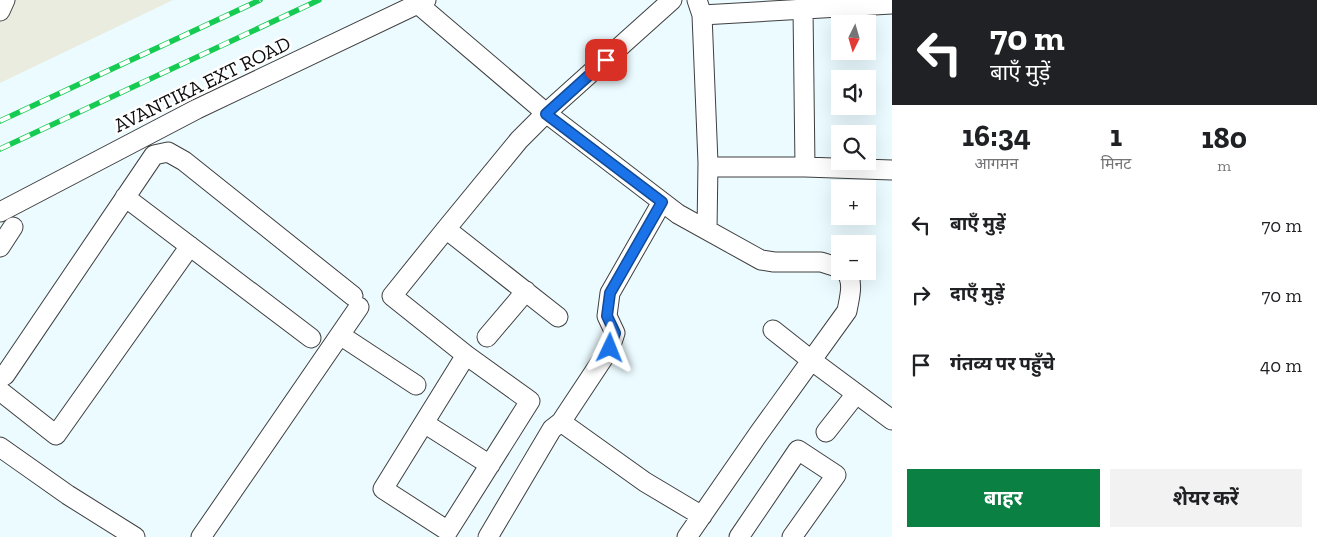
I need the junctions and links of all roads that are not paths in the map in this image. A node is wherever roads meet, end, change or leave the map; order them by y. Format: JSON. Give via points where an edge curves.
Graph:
{"nodes":[{"id":1,"x":5,"y":0,"type":"edge"},
{"id":2,"x":672,"y":0,"type":"edge"},
{"id":3,"x":422,"y":2,"type":"edge"},
{"id":4,"x":892,"y":4,"type":"edge"},
{"id":5,"x":699,"y":8,"type":"edge"},
{"id":6,"x":803,"y":10,"type":"junction"},
{"id":7,"x":0,"y":11,"type":"edge"},
{"id":8,"x":546,"y":114,"type":"junction"},
{"id":9,"x":708,"y":163,"type":"junction"},
{"id":10,"x":805,"y":167,"type":"junction"},
{"id":11,"x":892,"y":170,"type":"edge"},
{"id":12,"x":125,"y":197,"type":"junction"},
{"id":13,"x":662,"y":202,"type":"junction"},
{"id":14,"x":0,"y":212,"type":"edge"},
{"id":15,"x":14,"y":227,"type":"dead end"},
{"id":16,"x":446,"y":229,"type":"junction"},
{"id":17,"x":707,"y":230,"type":"junction"},
{"id":18,"x":190,"y":246,"type":"junction"},
{"id":19,"x":0,"y":247,"type":"edge"},
{"id":20,"x":831,"y":265,"type":"edge"},
{"id":21,"x":850,"y":280,"type":"edge"},
{"id":22,"x":526,"y":291,"type":"junction"},
{"id":23,"x":558,"y":317,"type":"dead end"},
{"id":24,"x":772,"y":330,"type":"dead end"},
{"id":25,"x":340,"y":335,"type":"junction"},
{"id":26,"x":487,"y":337,"type":"dead end"},
{"id":27,"x":311,"y":338,"type":"dead end"},
{"id":28,"x":466,"y":355,"type":"junction"},
{"id":29,"x":811,"y":360,"type":"junction"},
{"id":30,"x":0,"y":378,"type":"edge"},
{"id":31,"x":416,"y":385,"type":"dead end"},
{"id":32,"x":0,"y":391,"type":"edge"},
{"id":33,"x":856,"y":394,"type":"junction"},
{"id":34,"x":892,"y":420,"type":"edge"},
{"id":35,"x":561,"y":422,"type":"junction"},
{"id":36,"x":424,"y":423,"type":"junction"},
{"id":37,"x":826,"y":432,"type":"dead end"},
{"id":38,"x":0,"y":447,"type":"edge"},
{"id":39,"x":490,"y":465,"type":"junction"},
{"id":40,"x":702,"y":516,"type":"junction"},
{"id":41,"x":135,"y":537,"type":"edge"},
{"id":42,"x":201,"y":537,"type":"edge"},
{"id":43,"x":488,"y":537,"type":"edge"},
{"id":44,"x":687,"y":537,"type":"edge"},
{"id":45,"x":739,"y":537,"type":"edge"},
{"id":46,"x":792,"y":537,"type":"edge"}],
"edges":[{"from":1,"to":7,"type":"street"},
{"from":2,"to":8,"type":"street"},
{"from":3,"to":8,"type":"street"},
{"from":3,"to":14,"type":"street","name":"AVANTIKA EXT ROAD","via":[[197,109]]},
{"from":4,"to":6,"type":"street"},
{"from":5,"to":6,"type":"street"},
{"from":5,"to":9,"type":"street"},
{"from":6,"to":10,"type":"street"},
{"from":8,"to":13,"type":"street"},
{"from":8,"to":16,"type":"street","via":[[519,140]]},
{"from":9,"to":10,"type":"street","via":[[711,167]]},
{"from":9,"to":17,"type":"street"},
{"from":10,"to":11,"type":"street"},
{"from":12,"to":18,"type":"street"},
{"from":12,"to":25,"type":"street","via":[[154,155],[168,152],[184,161],[356,302]]},
{"from":12,"to":30,"type":"street"},
{"from":13,"to":17,"type":"street"},
{"from":13,"to":35,"type":"street","via":[[610,293],[607,316],[615,333],[610,348]]},
{"from":15,"to":19,"type":"street"},
{"from":16,"to":22,"type":"street"},
{"from":16,"to":28,"type":"street","via":[[392,296]]},
{"from":17,"to":20,"type":"street","via":[[761,260]]},
{"from":18,"to":27,"type":"street"},
{"from":18,"to":32,"type":"street","via":[[56,435]]},
{"from":21,"to":29,"type":"street","via":[[847,311]]},
{"from":22,"to":23,"type":"street"},
{"from":22,"to":26,"type":"street"},
{"from":24,"to":29,"type":"street"},
{"from":25,"to":31,"type":"street"},
{"from":25,"to":42,"type":"street"},
{"from":28,"to":36,"type":"street"},
{"from":28,"to":39,"type":"street","via":[[530,401]]},
{"from":29,"to":33,"type":"street"},
{"from":29,"to":40,"type":"street"},
{"from":33,"to":34,"type":"street"},
{"from":33,"to":37,"type":"street"},
{"from":35,"to":40,"type":"street","via":[[645,482]]},
{"from":35,"to":43,"type":"street","via":[[552,430]]},
{"from":36,"to":39,"type":"street"},
{"from":36,"to":39,"type":"street","via":[[383,489],[448,531]]},
{"from":38,"to":41,"type":"street"},
{"from":40,"to":44,"type":"street"},
{"from":45,"to":46,"type":"street","via":[[798,450],[836,475]]}]}
